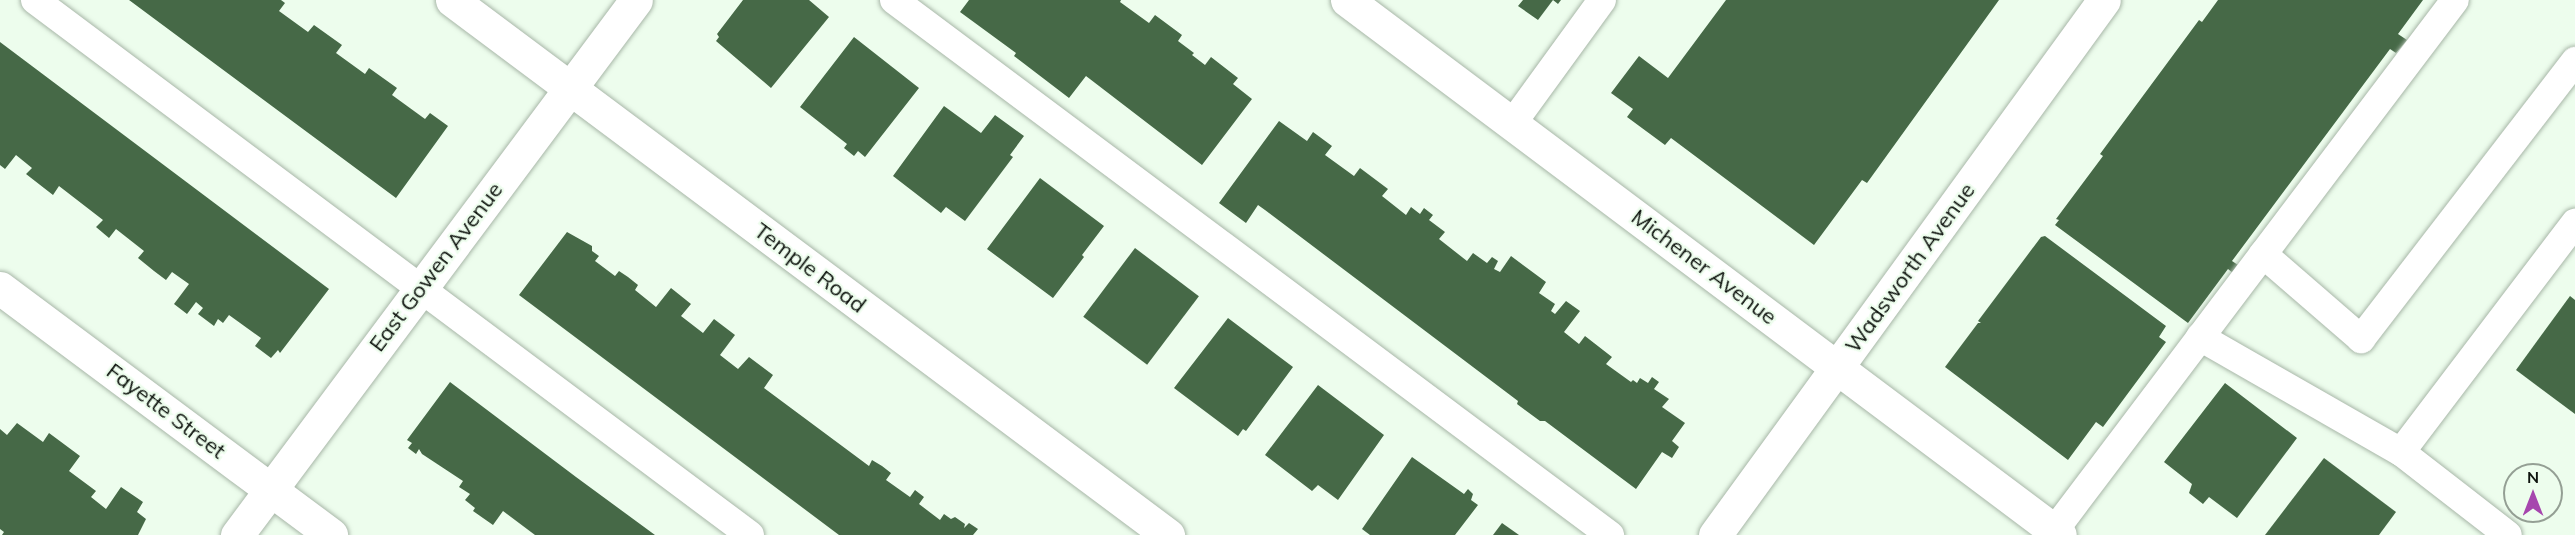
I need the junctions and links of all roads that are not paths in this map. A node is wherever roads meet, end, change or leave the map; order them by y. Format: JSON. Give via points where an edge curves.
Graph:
{"nodes":[{"id":1,"x":35,"y":0,"type":"edge"},
{"id":2,"x":452,"y":0,"type":"edge"},
{"id":3,"x":636,"y":0,"type":"edge"},
{"id":4,"x":894,"y":0,"type":"edge"},
{"id":5,"x":1347,"y":0,"type":"edge"},
{"id":6,"x":1602,"y":0,"type":"edge"},
{"id":7,"x":2104,"y":0,"type":"edge"},
{"id":8,"x":2455,"y":0,"type":"edge"},
{"id":9,"x":2575,"y":61,"type":"edge"},
{"id":10,"x":569,"y":88,"type":"junction"},
{"id":11,"x":1512,"y":124,"type":"junction"},
{"id":12,"x":2575,"y":223,"type":"edge"},
{"id":13,"x":2263,"y":254,"type":"junction"},
{"id":14,"x":0,"y":288,"type":"edge"},
{"id":15,"x":419,"y":288,"type":"junction"},
{"id":16,"x":2200,"y":337,"type":"junction"},
{"id":17,"x":1839,"y":368,"type":"junction"},
{"id":18,"x":2401,"y":452,"type":"junction"},
{"id":19,"x":271,"y":490,"type":"junction"},
{"id":20,"x":2057,"y":533,"type":"edge"},
{"id":21,"x":237,"y":535,"type":"edge"},
{"id":22,"x":331,"y":535,"type":"edge"},
{"id":23,"x":750,"y":535,"type":"edge"},
{"id":24,"x":1168,"y":535,"type":"edge"},
{"id":25,"x":1610,"y":535,"type":"edge"},
{"id":26,"x":1714,"y":535,"type":"edge"},
{"id":27,"x":2508,"y":535,"type":"edge"}],
"edges":[{"from":1,"to":15,"type":"lane"},
{"from":2,"to":10,"type":"street","name":"Temple Road"},
{"from":3,"to":10,"type":"street","name":"East Gowen Avenue"},
{"from":4,"to":25,"type":"lane"},
{"from":5,"to":11,"type":"street","name":"Michener Avenue"},
{"from":6,"to":11,"type":"lane"},
{"from":7,"to":17,"type":"street","name":"Wadsworth Avenue"},
{"from":8,"to":13,"type":"lane"},
{"from":9,"to":13,"type":"lane","via":[[2361,339]]},
{"from":10,"to":15,"type":"street","name":"East Gowen Avenue"},
{"from":10,"to":24,"type":"street","name":"Temple Road"},
{"from":11,"to":17,"type":"street","name":"Michener Avenue"},
{"from":12,"to":18,"type":"lane"},
{"from":13,"to":16,"type":"lane"},
{"from":14,"to":19,"type":"street","name":"Fayette Street"},
{"from":15,"to":19,"type":"street","name":"East Gowen Avenue"},
{"from":15,"to":23,"type":"lane"},
{"from":16,"to":18,"type":"lane"},
{"from":16,"to":20,"type":"lane"},
{"from":17,"to":20,"type":"street","name":"Michener Avenue"},
{"from":17,"to":26,"type":"street","name":"Wadsworth Avenue"},
{"from":18,"to":27,"type":"lane"},
{"from":19,"to":21,"type":"street","name":"East Gowen Avenue"},
{"from":19,"to":22,"type":"street","name":"Fayette Street"}]}
